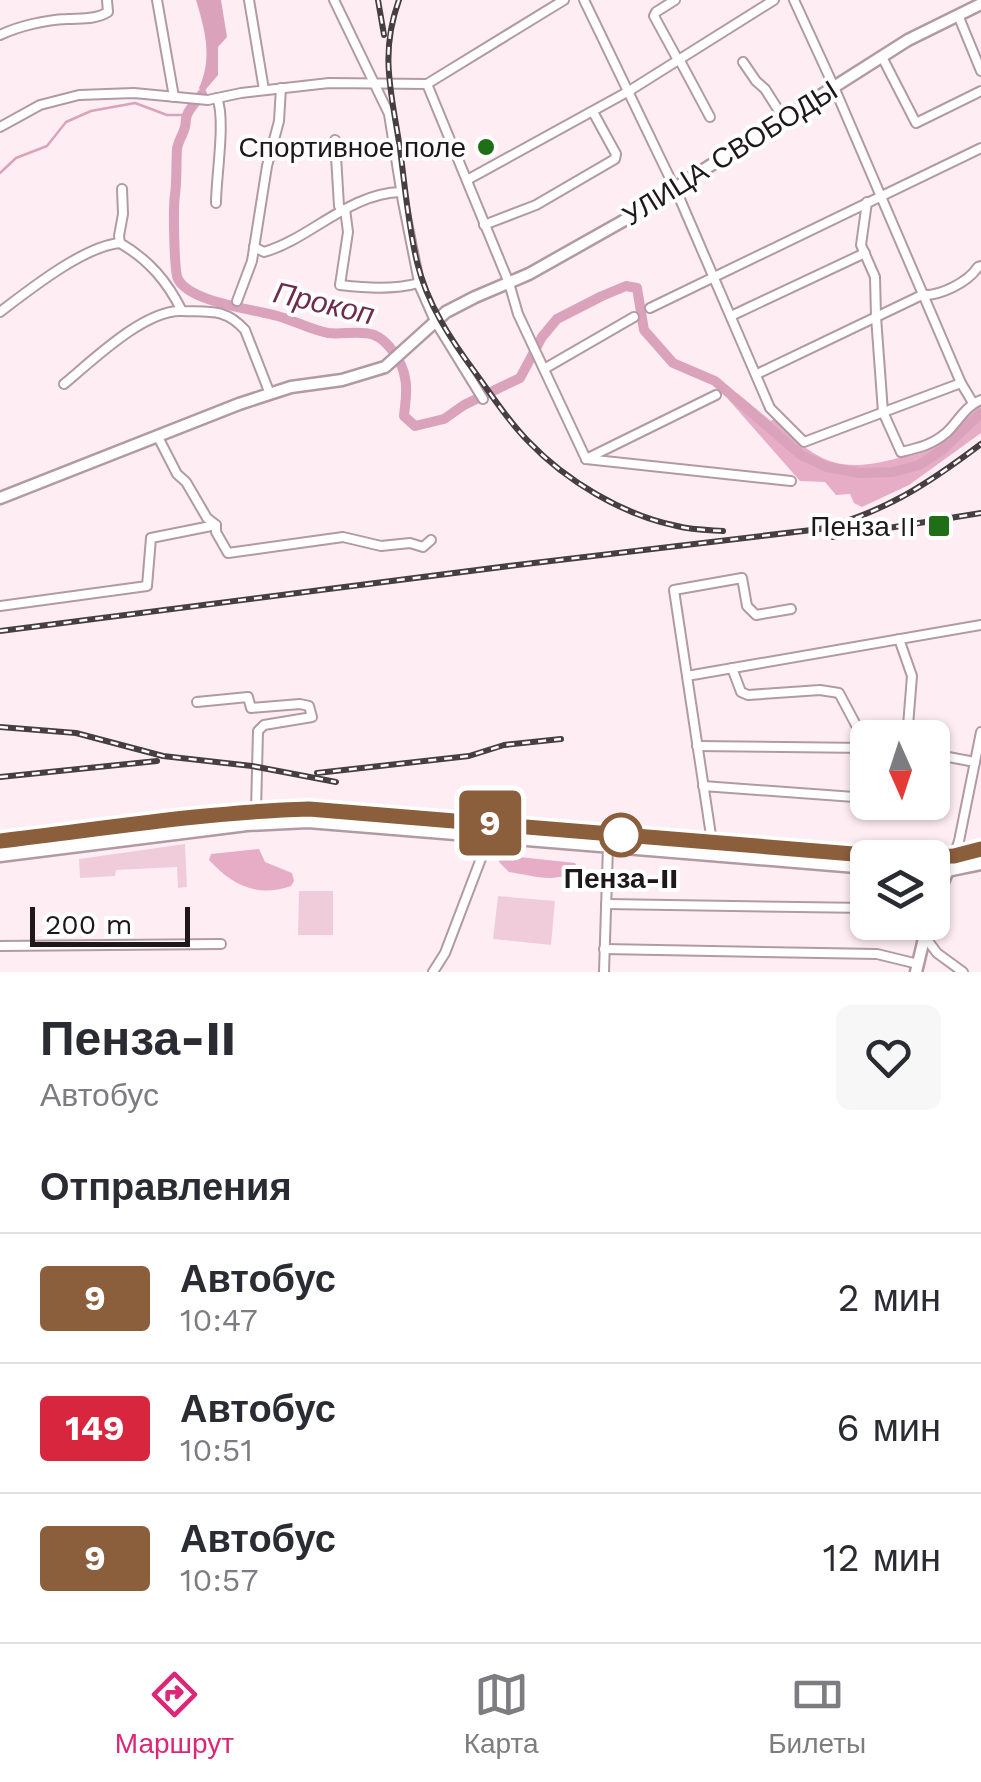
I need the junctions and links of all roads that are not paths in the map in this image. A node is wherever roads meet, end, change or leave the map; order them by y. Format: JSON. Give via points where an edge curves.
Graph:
{"nodes":[{"id":1,"x":107,"y":0,"type":"edge"},
{"id":2,"x":157,"y":0,"type":"edge"},
{"id":3,"x":249,"y":0,"type":"edge"},
{"id":4,"x":334,"y":0,"type":"edge"},
{"id":5,"x":564,"y":0,"type":"edge"},
{"id":6,"x":584,"y":0,"type":"edge"},
{"id":7,"x":675,"y":0,"type":"edge"},
{"id":8,"x":774,"y":0,"type":"edge"},
{"id":9,"x":794,"y":0,"type":"edge"},
{"id":10,"x":981,"y":4,"type":"edge"},
{"id":11,"x":958,"y":15,"type":"junction"},
{"id":12,"x":0,"y":35,"type":"edge"},
{"id":13,"x":882,"y":56,"type":"junction"},
{"id":14,"x":678,"y":60,"type":"junction"},
{"id":15,"x":742,"y":62,"type":"dead end"},
{"id":16,"x":981,"y":71,"type":"edge"},
{"id":17,"x":376,"y":84,"type":"junction"},
{"id":18,"x":427,"y":84,"type":"junction"},
{"id":19,"x":834,"y":86,"type":"junction"},
{"id":20,"x":281,"y":88,"type":"junction"},
{"id":21,"x":264,"y":90,"type":"junction"},
{"id":22,"x":981,"y":91,"type":"edge"},
{"id":23,"x":628,"y":92,"type":"junction"},
{"id":24,"x":174,"y":97,"type":"junction"},
{"id":25,"x":217,"y":98,"type":"junction"},
{"id":26,"x":593,"y":112,"type":"junction"},
{"id":27,"x":710,"y":118,"type":"dead end"},
{"id":28,"x":784,"y":119,"type":"junction"},
{"id":29,"x":0,"y":126,"type":"edge"},
{"id":30,"x":334,"y":140,"type":"dead end"},
{"id":31,"x":981,"y":148,"type":"edge"},
{"id":32,"x":468,"y":180,"type":"junction"},
{"id":33,"x":674,"y":188,"type":"junction"},
{"id":34,"x":122,"y":189,"type":"dead end"},
{"id":35,"x":401,"y":192,"type":"junction"},
{"id":36,"x":880,"y":195,"type":"junction"},
{"id":37,"x":867,"y":202,"type":"junction"},
{"id":38,"x":216,"y":203,"type":"dead end"},
{"id":39,"x":343,"y":210,"type":"junction"},
{"id":40,"x":484,"y":226,"type":"junction"},
{"id":41,"x":120,"y":242,"type":"junction"},
{"id":42,"x":254,"y":248,"type":"junction"},
{"id":43,"x":865,"y":253,"type":"junction"},
{"id":44,"x":981,"y":266,"type":"edge"},
{"id":45,"x":971,"y":277,"type":"junction"},
{"id":46,"x":714,"y":278,"type":"junction"},
{"id":47,"x":420,"y":283,"type":"junction"},
{"id":48,"x":509,"y":284,"type":"junction"},
{"id":49,"x":981,"y":284,"type":"edge"},
{"id":50,"x":922,"y":295,"type":"junction"},
{"id":51,"x":233,"y":308,"type":"junction"},
{"id":52,"x":650,"y":308,"type":"dead end"},
{"id":53,"x":182,"y":310,"type":"junction"},
{"id":54,"x":0,"y":312,"type":"edge"},
{"id":55,"x":634,"y":316,"type":"dead end"},
{"id":56,"x":732,"y":316,"type":"junction"},
{"id":57,"x":876,"y":317,"type":"junction"},
{"id":58,"x":435,"y":321,"type":"junction"},
{"id":59,"x":544,"y":369,"type":"junction"},
{"id":60,"x":757,"y":374,"type":"junction"},
{"id":61,"x":961,"y":382,"type":"junction"},
{"id":62,"x":64,"y":384,"type":"dead end"},
{"id":63,"x":270,"y":394,"type":"junction"},
{"id":64,"x":716,"y":394,"type":"dead end"},
{"id":65,"x":480,"y":396,"type":"dead end"},
{"id":66,"x":977,"y":401,"type":"edge"},
{"id":67,"x":883,"y":412,"type":"junction"},
{"id":68,"x":158,"y":436,"type":"junction"},
{"id":69,"x":586,"y":459,"type":"junction"},
{"id":70,"x":791,"y":481,"type":"dead end"},
{"id":71,"x":0,"y":498,"type":"edge"},
{"id":72,"x":216,"y":524,"type":"junction"},
{"id":73,"x":431,"y":540,"type":"dead end"},
{"id":74,"x":0,"y":606,"type":"edge"},
{"id":75,"x":791,"y":609,"type":"dead end"},
{"id":76,"x":981,"y":625,"type":"edge"},
{"id":77,"x":900,"y":639,"type":"junction"},
{"id":78,"x":732,"y":668,"type":"junction"},
{"id":79,"x":687,"y":676,"type":"junction"},
{"id":80,"x":198,"y":702,"type":"dead end"},
{"id":81,"x":853,"y":720,"type":"edge"},
{"id":82,"x":908,"y":720,"type":"edge"},
{"id":83,"x":981,"y":732,"type":"edge"},
{"id":84,"x":850,"y":745,"type":"edge"},
{"id":85,"x":697,"y":746,"type":"junction"},
{"id":86,"x":950,"y":757,"type":"edge"},
{"id":87,"x":975,"y":762,"type":"junction"},
{"id":88,"x":703,"y":786,"type":"junction"},
{"id":89,"x":850,"y":797,"type":"edge"},
{"id":90,"x":256,"y":810,"type":"junction"},
{"id":91,"x":488,"y":823,"type":"junction"},
{"id":92,"x":486,"y":836,"type":"junction"},
{"id":93,"x":0,"y":841,"type":"edge"},
{"id":94,"x":712,"y":842,"type":"junction"},
{"id":95,"x":608,"y":846,"type":"junction"},
{"id":96,"x":981,"y":848,"type":"edge"},
{"id":97,"x":0,"y":856,"type":"edge"},
{"id":98,"x":954,"y":856,"type":"junction"},
{"id":99,"x":950,"y":864,"type":"edge"},
{"id":100,"x":981,"y":864,"type":"edge"},
{"id":101,"x":850,"y":866,"type":"edge"},
{"id":102,"x":950,"y":869,"type":"edge"},
{"id":103,"x":606,"y":904,"type":"junction"},
{"id":104,"x":850,"y":908,"type":"edge"},
{"id":105,"x":923,"y":940,"type":"edge"},
{"id":106,"x":926,"y":940,"type":"edge"},
{"id":107,"x":221,"y":944,"type":"dead end"},
{"id":108,"x":0,"y":946,"type":"edge"},
{"id":109,"x":604,"y":949,"type":"junction"},
{"id":110,"x":917,"y":968,"type":"edge"},
{"id":111,"x":433,"y":972,"type":"edge"},
{"id":112,"x":604,"y":972,"type":"edge"},
{"id":113,"x":962,"y":972,"type":"edge"}],
"edges":[{"from":1,"to":12,"type":"street","via":[[102,17]]},
{"from":2,"to":24,"type":"street"},
{"from":3,"to":21,"type":"street"},
{"from":4,"to":17,"type":"street"},
{"from":5,"to":18,"type":"street"},
{"from":6,"to":23,"type":"street"},
{"from":7,"to":14,"type":"street","via":[[654,14]]},
{"from":8,"to":14,"type":"street"},
{"from":9,"to":19,"type":"street"},
{"from":10,"to":11,"type":"main road","name":"УЛИЦА СВОБОДЫ"},
{"from":11,"to":13,"type":"main road","name":"УЛИЦА СВОБОДЫ"},
{"from":11,"to":16,"type":"street"},
{"from":13,"to":19,"type":"main road","name":"УЛИЦА СВОБОДЫ"},
{"from":13,"to":22,"type":"street","via":[[916,123]]},
{"from":14,"to":23,"type":"street"},
{"from":14,"to":27,"type":"street"},
{"from":15,"to":28,"type":"street"},
{"from":17,"to":18,"type":"street"},
{"from":17,"to":20,"type":"street"},
{"from":17,"to":35,"type":"street","via":[[389,114]]},
{"from":18,"to":32,"type":"street"},
{"from":19,"to":28,"type":"main road","name":"УЛИЦА СВОБОДЫ"},
{"from":19,"to":36,"type":"street"},
{"from":20,"to":21,"type":"street"},
{"from":20,"to":42,"type":"street"},
{"from":21,"to":25,"type":"street"},
{"from":23,"to":26,"type":"street"},
{"from":23,"to":33,"type":"street"},
{"from":24,"to":25,"type":"street"},
{"from":24,"to":29,"type":"street","via":[[80,95],[40,105]]},
{"from":25,"to":38,"type":"street"},
{"from":26,"to":32,"type":"street"},
{"from":26,"to":40,"type":"street","via":[[616,158]]},
{"from":28,"to":33,"type":"main road","name":"УЛИЦА СВОБОДЫ"},
{"from":30,"to":39,"type":"street"},
{"from":31,"to":36,"type":"street"},
{"from":32,"to":40,"type":"street"},
{"from":33,"to":46,"type":"street"},
{"from":33,"to":48,"type":"main road","name":"УЛИЦА СВОБОДЫ"},
{"from":34,"to":41,"type":"street"},
{"from":35,"to":39,"type":"street"},
{"from":35,"to":47,"type":"street"},
{"from":36,"to":37,"type":"street"},
{"from":36,"to":50,"type":"street"},
{"from":37,"to":43,"type":"street"},
{"from":37,"to":46,"type":"street"},
{"from":39,"to":42,"type":"street","via":[[276,248]]},
{"from":39,"to":47,"type":"street","via":[[348,232],[340,286]]},
{"from":40,"to":48,"type":"street"},
{"from":41,"to":53,"type":"street","via":[[155,269]]},
{"from":41,"to":54,"type":"street","via":[[80,258]]},
{"from":42,"to":51,"type":"street"},
{"from":43,"to":56,"type":"street"},
{"from":43,"to":57,"type":"street","via":[[876,277]]},
{"from":44,"to":45,"type":"street"},
{"from":45,"to":49,"type":"street"},
{"from":45,"to":50,"type":"street"},
{"from":46,"to":52,"type":"street"},
{"from":46,"to":56,"type":"street"},
{"from":47,"to":58,"type":"street"},
{"from":48,"to":58,"type":"main road","name":"УЛИЦА СВОБОДЫ"},
{"from":48,"to":59,"type":"street"},
{"from":50,"to":57,"type":"street"},
{"from":50,"to":61,"type":"street"},
{"from":51,"to":53,"type":"street"},
{"from":51,"to":63,"type":"street"},
{"from":53,"to":62,"type":"street","via":[[116,339]]},
{"from":55,"to":59,"type":"street"},
{"from":56,"to":60,"type":"street"},
{"from":57,"to":60,"type":"street"},
{"from":57,"to":67,"type":"street"},
{"from":58,"to":63,"type":"main road","name":"УЛИЦА СВОБОДЫ","via":[[385,367]]},
{"from":58,"to":65,"type":"street"},
{"from":59,"to":69,"type":"street"},
{"from":60,"to":67,"type":"street","via":[[770,408],[804,442]]},
{"from":61,"to":66,"type":"street"},
{"from":61,"to":67,"type":"street"},
{"from":63,"to":68,"type":"main road"},
{"from":64,"to":69,"type":"street"},
{"from":66,"to":67,"type":"street","via":[[927,446],[901,452]]},
{"from":68,"to":71,"type":"main road"},
{"from":68,"to":72,"type":"street"},
{"from":69,"to":70,"type":"street"},
{"from":72,"to":73,"type":"street","via":[[228,552],[343,536],[381,546],[423,547]]},
{"from":72,"to":74,"type":"street","via":[[151,538],[148,586]]},
{"from":75,"to":79,"type":"street","via":[[756,615],[747,606],[742,578],[674,590]]},
{"from":76,"to":77,"type":"street"},
{"from":77,"to":78,"type":"street"},
{"from":77,"to":82,"type":"street","via":[[912,676]]},
{"from":78,"to":79,"type":"street"},
{"from":78,"to":81,"type":"street","via":[[748,695],[839,693]]},
{"from":79,"to":85,"type":"street"},
{"from":80,"to":90,"type":"street","via":[[248,696],[251,708],[309,706],[312,717],[264,724],[258,731]]},
{"from":83,"to":87,"type":"street"},
{"from":84,"to":85,"type":"street"},
{"from":85,"to":88,"type":"street"},
{"from":86,"to":87,"type":"street"},
{"from":87,"to":98,"type":"street"},
{"from":88,"to":89,"type":"street"},
{"from":88,"to":94,"type":"street"},
{"from":90,"to":91,"type":"main road"},
{"from":90,"to":93,"type":"main road"},
{"from":91,"to":92,"type":"street"},
{"from":91,"to":94,"type":"main road"},
{"from":92,"to":95,"type":"main road"},
{"from":92,"to":97,"type":"main road","via":[[308,822]]},
{"from":92,"to":111,"type":"street","via":[[446,954]]},
{"from":94,"to":98,"type":"main road"},
{"from":95,"to":101,"type":"main road"},
{"from":95,"to":103,"type":"street"},
{"from":96,"to":98,"type":"main road"},
{"from":98,"to":99,"type":"main road"},
{"from":100,"to":102,"type":"main road"},
{"from":103,"to":104,"type":"street"},
{"from":103,"to":109,"type":"street"},
{"from":105,"to":110,"type":"main road"},
{"from":106,"to":113,"type":"street"},
{"from":107,"to":108,"type":"street"},
{"from":109,"to":110,"type":"street","via":[[877,954]]},
{"from":109,"to":112,"type":"street"}]}
